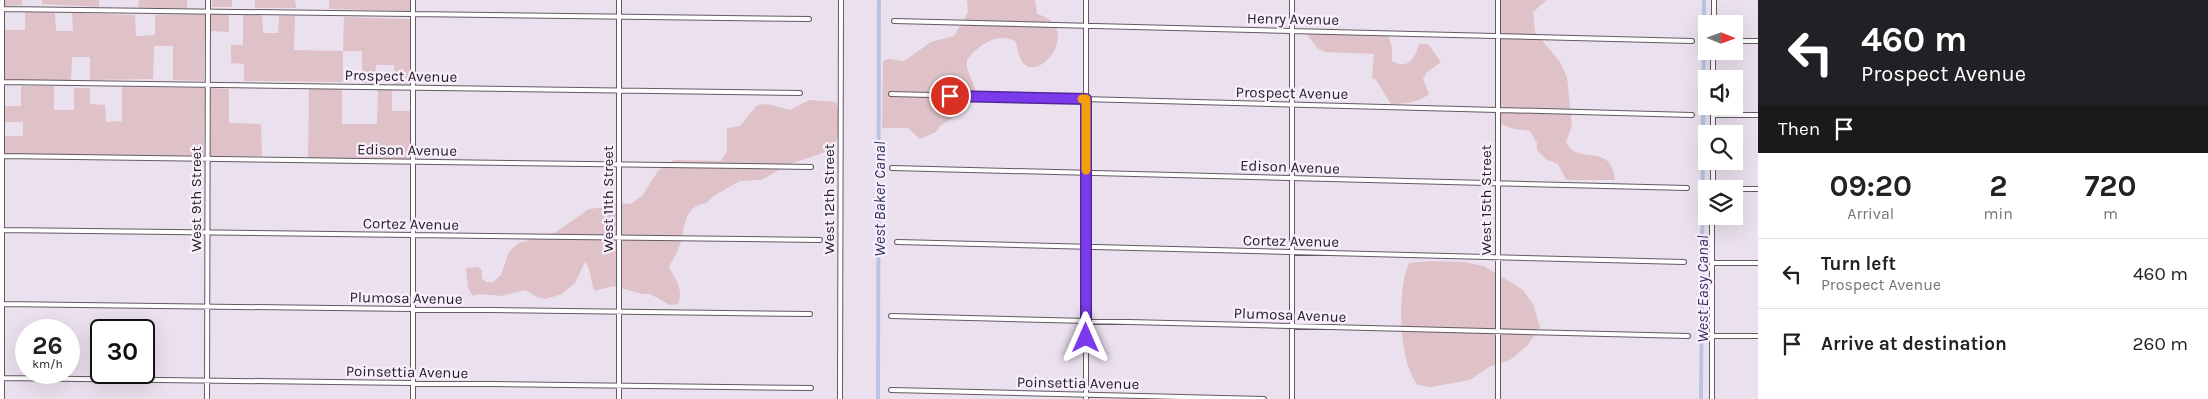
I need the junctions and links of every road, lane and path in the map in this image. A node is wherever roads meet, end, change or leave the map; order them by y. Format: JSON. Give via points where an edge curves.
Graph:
{"nodes":[{"id":1,"x":2,"y":0,"type":"edge"},
{"id":2,"x":208,"y":0,"type":"edge"},
{"id":3,"x":414,"y":0,"type":"edge"},
{"id":4,"x":619,"y":0,"type":"edge"},
{"id":5,"x":841,"y":0,"type":"edge"},
{"id":6,"x":1086,"y":0,"type":"edge"},
{"id":7,"x":1292,"y":0,"type":"edge"},
{"id":8,"x":1498,"y":0,"type":"edge"},
{"id":9,"x":1714,"y":0,"type":"edge"},
{"id":10,"x":2,"y":8,"type":"junction"},
{"id":11,"x":208,"y":11,"type":"junction"},
{"id":12,"x":414,"y":14,"type":"junction"},
{"id":13,"x":1714,"y":15,"type":"edge"},
{"id":14,"x":619,"y":16,"type":"junction"},
{"id":15,"x":809,"y":19,"type":"dead end"},
{"id":16,"x":894,"y":21,"type":"dead end"},
{"id":17,"x":1086,"y":25,"type":"junction"},
{"id":18,"x":1292,"y":31,"type":"junction"},
{"id":19,"x":1498,"y":36,"type":"junction"},
{"id":20,"x":1692,"y":41,"type":"dead end"},
{"id":21,"x":1743,"y":41,"type":"edge"},
{"id":22,"x":1758,"y":42,"type":"edge"},
{"id":23,"x":2,"y":82,"type":"junction"},
{"id":24,"x":208,"y":85,"type":"junction"},
{"id":25,"x":413,"y":88,"type":"junction"},
{"id":26,"x":619,"y":90,"type":"junction"},
{"id":27,"x":800,"y":93,"type":"dead end"},
{"id":28,"x":891,"y":94,"type":"dead end"},
{"id":29,"x":1086,"y":99,"type":"junction"},
{"id":30,"x":1292,"y":104,"type":"junction"},
{"id":31,"x":1498,"y":110,"type":"junction"},
{"id":32,"x":1692,"y":115,"type":"dead end"},
{"id":33,"x":1713,"y":115,"type":"edge"},
{"id":34,"x":1743,"y":115,"type":"edge"},
{"id":35,"x":1758,"y":115,"type":"edge"},
{"id":36,"x":1713,"y":125,"type":"edge"},
{"id":37,"x":2,"y":156,"type":"junction"},
{"id":38,"x":208,"y":159,"type":"junction"},
{"id":39,"x":413,"y":162,"type":"junction"},
{"id":40,"x":619,"y":164,"type":"junction"},
{"id":41,"x":811,"y":167,"type":"dead end"},
{"id":42,"x":892,"y":168,"type":"dead end"},
{"id":43,"x":1086,"y":173,"type":"junction"},
{"id":44,"x":1292,"y":178,"type":"junction"},
{"id":45,"x":1498,"y":184,"type":"junction"},
{"id":46,"x":1687,"y":188,"type":"dead end"},
{"id":47,"x":1743,"y":189,"type":"edge"},
{"id":48,"x":1758,"y":189,"type":"edge"},
{"id":49,"x":1712,"y":225,"type":"edge"},
{"id":50,"x":2,"y":230,"type":"junction"},
{"id":51,"x":207,"y":233,"type":"junction"},
{"id":52,"x":413,"y":236,"type":"junction"},
{"id":53,"x":619,"y":238,"type":"junction"},
{"id":54,"x":820,"y":240,"type":"dead end"},
{"id":55,"x":897,"y":242,"type":"dead end"},
{"id":56,"x":1086,"y":247,"type":"junction"},
{"id":57,"x":1292,"y":252,"type":"junction"},
{"id":58,"x":1498,"y":257,"type":"junction"},
{"id":59,"x":1684,"y":262,"type":"dead end"},
{"id":60,"x":1712,"y":263,"type":"junction"},
{"id":61,"x":1758,"y":263,"type":"edge"},
{"id":62,"x":2,"y":304,"type":"junction"},
{"id":63,"x":207,"y":306,"type":"junction"},
{"id":64,"x":413,"y":309,"type":"junction"},
{"id":65,"x":618,"y":312,"type":"junction"},
{"id":66,"x":810,"y":314,"type":"dead end"},
{"id":67,"x":891,"y":316,"type":"dead end"},
{"id":68,"x":1086,"y":321,"type":"junction"},
{"id":69,"x":1292,"y":326,"type":"junction"},
{"id":70,"x":1498,"y":331,"type":"junction"},
{"id":71,"x":1688,"y":336,"type":"dead end"},
{"id":72,"x":1712,"y":336,"type":"junction"},
{"id":73,"x":1758,"y":336,"type":"edge"},
{"id":74,"x":2,"y":378,"type":"junction"},
{"id":75,"x":207,"y":380,"type":"junction"},
{"id":76,"x":413,"y":383,"type":"junction"},
{"id":77,"x":619,"y":385,"type":"junction"},
{"id":78,"x":812,"y":388,"type":"dead end"},
{"id":79,"x":891,"y":390,"type":"dead end"},
{"id":80,"x":1086,"y":397,"type":"edge"},
{"id":81,"x":2,"y":399,"type":"edge"},
{"id":82,"x":207,"y":399,"type":"edge"},
{"id":83,"x":413,"y":399,"type":"edge"},
{"id":84,"x":619,"y":399,"type":"edge"},
{"id":85,"x":840,"y":399,"type":"edge"},
{"id":86,"x":1264,"y":399,"type":"edge"},
{"id":87,"x":1292,"y":399,"type":"edge"},
{"id":88,"x":1498,"y":399,"type":"edge"},
{"id":89,"x":1712,"y":399,"type":"edge"}],
"edges":[{"from":1,"to":10,"type":"street"},
{"from":2,"to":11,"type":"street","name":"West 9th Street"},
{"from":3,"to":12,"type":"street"},
{"from":4,"to":14,"type":"street","name":"West 11th Street"},
{"from":5,"to":85,"type":"street","name":"West 12th Street"},
{"from":6,"to":17,"type":"street"},
{"from":7,"to":18,"type":"street"},
{"from":8,"to":19,"type":"street","name":"West 15th Street"},
{"from":9,"to":13,"type":"street"},
{"from":10,"to":11,"type":"street"},
{"from":10,"to":23,"type":"street"},
{"from":11,"to":12,"type":"street"},
{"from":11,"to":24,"type":"street","name":"West 9th Street"},
{"from":12,"to":14,"type":"street"},
{"from":12,"to":25,"type":"street"},
{"from":14,"to":15,"type":"street"},
{"from":14,"to":26,"type":"street","name":"West 11th Street"},
{"from":16,"to":17,"type":"street","name":"Henry Avenue"},
{"from":17,"to":18,"type":"street","name":"Henry Avenue"},
{"from":17,"to":29,"type":"street"},
{"from":18,"to":19,"type":"street","name":"Henry Avenue"},
{"from":18,"to":30,"type":"street"},
{"from":19,"to":20,"type":"street","name":"Henry Avenue"},
{"from":19,"to":31,"type":"street","name":"West 15th Street"},
{"from":21,"to":22,"type":"street"},
{"from":23,"to":24,"type":"street","name":"Prospect Avenue"},
{"from":23,"to":37,"type":"street"},
{"from":24,"to":25,"type":"street","name":"Prospect Avenue"},
{"from":24,"to":38,"type":"street","name":"West 9th Street"},
{"from":25,"to":26,"type":"street","name":"Prospect Avenue"},
{"from":25,"to":39,"type":"street"},
{"from":26,"to":27,"type":"street","name":"Prospect Avenue"},
{"from":26,"to":40,"type":"street","name":"West 11th Street"},
{"from":28,"to":29,"type":"street","name":"Prospect Avenue"},
{"from":29,"to":30,"type":"street","name":"Prospect Avenue"},
{"from":29,"to":43,"type":"street"},
{"from":30,"to":31,"type":"street","name":"Prospect Avenue"},
{"from":30,"to":44,"type":"street"},
{"from":31,"to":32,"type":"street","name":"Prospect Avenue"},
{"from":31,"to":45,"type":"street","name":"West 15th Street"},
{"from":33,"to":36,"type":"street"},
{"from":34,"to":35,"type":"street"},
{"from":37,"to":38,"type":"street","name":"Edison Avenue"},
{"from":37,"to":50,"type":"street"},
{"from":38,"to":39,"type":"street","name":"Edison Avenue"},
{"from":38,"to":51,"type":"street","name":"West 9th Street"},
{"from":39,"to":40,"type":"street","name":"Edison Avenue"},
{"from":39,"to":52,"type":"street"},
{"from":40,"to":41,"type":"street","name":"Edison Avenue"},
{"from":40,"to":53,"type":"street","name":"West 11th Street"},
{"from":42,"to":43,"type":"street","name":"Edison Avenue"},
{"from":43,"to":44,"type":"street","name":"Edison Avenue"},
{"from":43,"to":56,"type":"street"},
{"from":44,"to":45,"type":"street","name":"Edison Avenue"},
{"from":44,"to":57,"type":"street"},
{"from":45,"to":46,"type":"street","name":"Edison Avenue"},
{"from":45,"to":58,"type":"street","name":"West 15th Street"},
{"from":47,"to":48,"type":"street"},
{"from":49,"to":60,"type":"street"},
{"from":50,"to":51,"type":"street","name":"Cortez Avenue"},
{"from":50,"to":62,"type":"street"},
{"from":51,"to":52,"type":"street","name":"Cortez Avenue"},
{"from":51,"to":63,"type":"street","name":"West 9th Street"},
{"from":52,"to":53,"type":"street","name":"Cortez Avenue"},
{"from":52,"to":64,"type":"street"},
{"from":53,"to":54,"type":"street","name":"Cortez Avenue"},
{"from":53,"to":65,"type":"street","name":"West 11th Street"},
{"from":55,"to":56,"type":"street","name":"Cortez Avenue"},
{"from":56,"to":57,"type":"street","name":"Cortez Avenue"},
{"from":56,"to":68,"type":"street"},
{"from":57,"to":58,"type":"street","name":"Cortez Avenue"},
{"from":57,"to":69,"type":"street"},
{"from":58,"to":59,"type":"street","name":"Cortez Avenue"},
{"from":58,"to":70,"type":"street","name":"West 15th Street"},
{"from":60,"to":61,"type":"street"},
{"from":60,"to":72,"type":"street"},
{"from":62,"to":63,"type":"street","name":"Plumosa Avenue"},
{"from":62,"to":74,"type":"street"},
{"from":63,"to":64,"type":"street","name":"Plumosa Avenue"},
{"from":63,"to":75,"type":"street","name":"West 9th Street"},
{"from":64,"to":65,"type":"street","name":"Plumosa Avenue"},
{"from":64,"to":76,"type":"street"},
{"from":65,"to":66,"type":"street","name":"Plumosa Avenue"},
{"from":65,"to":77,"type":"street","name":"West 11th Street"},
{"from":67,"to":68,"type":"street","name":"Plumosa Avenue"},
{"from":68,"to":69,"type":"street","name":"Plumosa Avenue"},
{"from":68,"to":80,"type":"street"},
{"from":69,"to":70,"type":"street","name":"Plumosa Avenue"},
{"from":69,"to":87,"type":"street"},
{"from":70,"to":71,"type":"street","name":"Plumosa Avenue"},
{"from":70,"to":88,"type":"street","name":"West 15th Street"},
{"from":72,"to":73,"type":"street"},
{"from":72,"to":89,"type":"street"},
{"from":74,"to":75,"type":"street","name":"Poinsettia Avenue"},
{"from":74,"to":81,"type":"street"},
{"from":75,"to":76,"type":"street","name":"Poinsettia Avenue"},
{"from":75,"to":82,"type":"street","name":"West 9th Street"},
{"from":76,"to":77,"type":"street","name":"Poinsettia Avenue"},
{"from":76,"to":83,"type":"street"},
{"from":77,"to":78,"type":"street","name":"Poinsettia Avenue"},
{"from":77,"to":84,"type":"street","name":"West 11th Street"},
{"from":79,"to":80,"type":"street","name":"Poinsettia Avenue"},
{"from":80,"to":86,"type":"street","name":"Poinsettia Avenue"}]}
